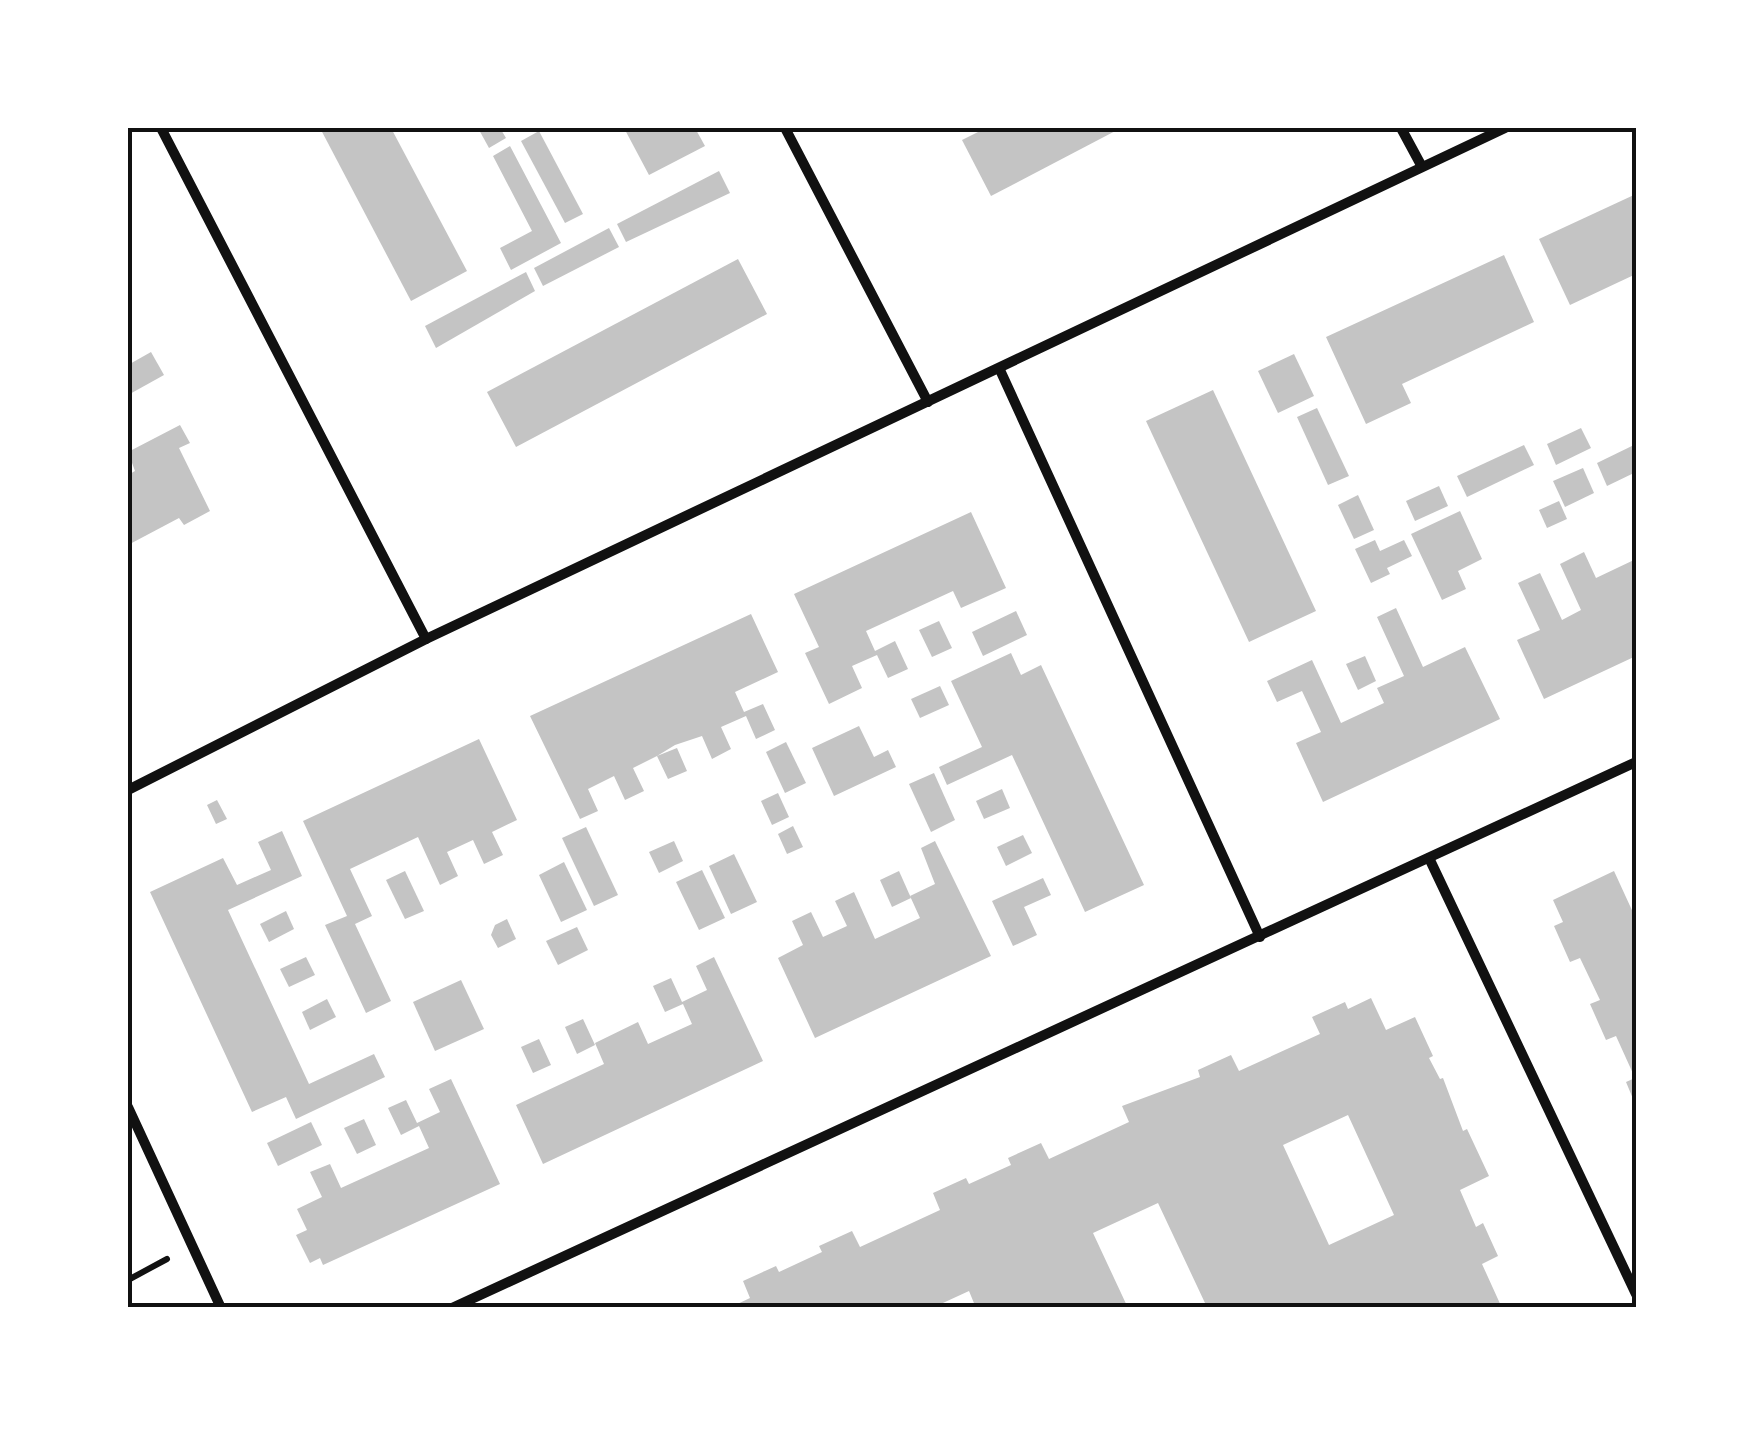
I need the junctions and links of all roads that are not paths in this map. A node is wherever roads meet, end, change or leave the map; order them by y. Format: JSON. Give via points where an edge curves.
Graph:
{"nodes":[{"id":1,"x":161,"y":128,"type":"edge"},
{"id":2,"x":785,"y":128,"type":"edge"},
{"id":3,"x":1400,"y":128,"type":"edge"},
{"id":4,"x":1505,"y":128,"type":"edge"},
{"id":5,"x":1420,"y":165,"type":"junction"},
{"id":6,"x":1000,"y":370,"type":"junction"},
{"id":7,"x":928,"y":402,"type":"junction"},
{"id":8,"x":426,"y":639,"type":"junction"},
{"id":9,"x":1636,"y":762,"type":"edge"},
{"id":10,"x":128,"y":790,"type":"edge"},
{"id":11,"x":1429,"y":858,"type":"junction"},
{"id":12,"x":1260,"y":937,"type":"junction"},
{"id":13,"x":128,"y":1107,"type":"edge"},
{"id":14,"x":1636,"y":1294,"type":"edge"},
{"id":15,"x":221,"y":1308,"type":"edge"},
{"id":16,"x":452,"y":1308,"type":"edge"}],
"edges":[{"from":1,"to":8,"type":"street"},
{"from":2,"to":7,"type":"street"},
{"from":3,"to":5,"type":"street"},
{"from":4,"to":5,"type":"street"},
{"from":5,"to":6,"type":"street"},
{"from":6,"to":7,"type":"street"},
{"from":6,"to":12,"type":"street"},
{"from":7,"to":8,"type":"street"},
{"from":8,"to":10,"type":"street"},
{"from":9,"to":11,"type":"street"},
{"from":11,"to":12,"type":"street"},
{"from":11,"to":14,"type":"street"},
{"from":12,"to":16,"type":"street"},
{"from":13,"to":15,"type":"street"}]}
